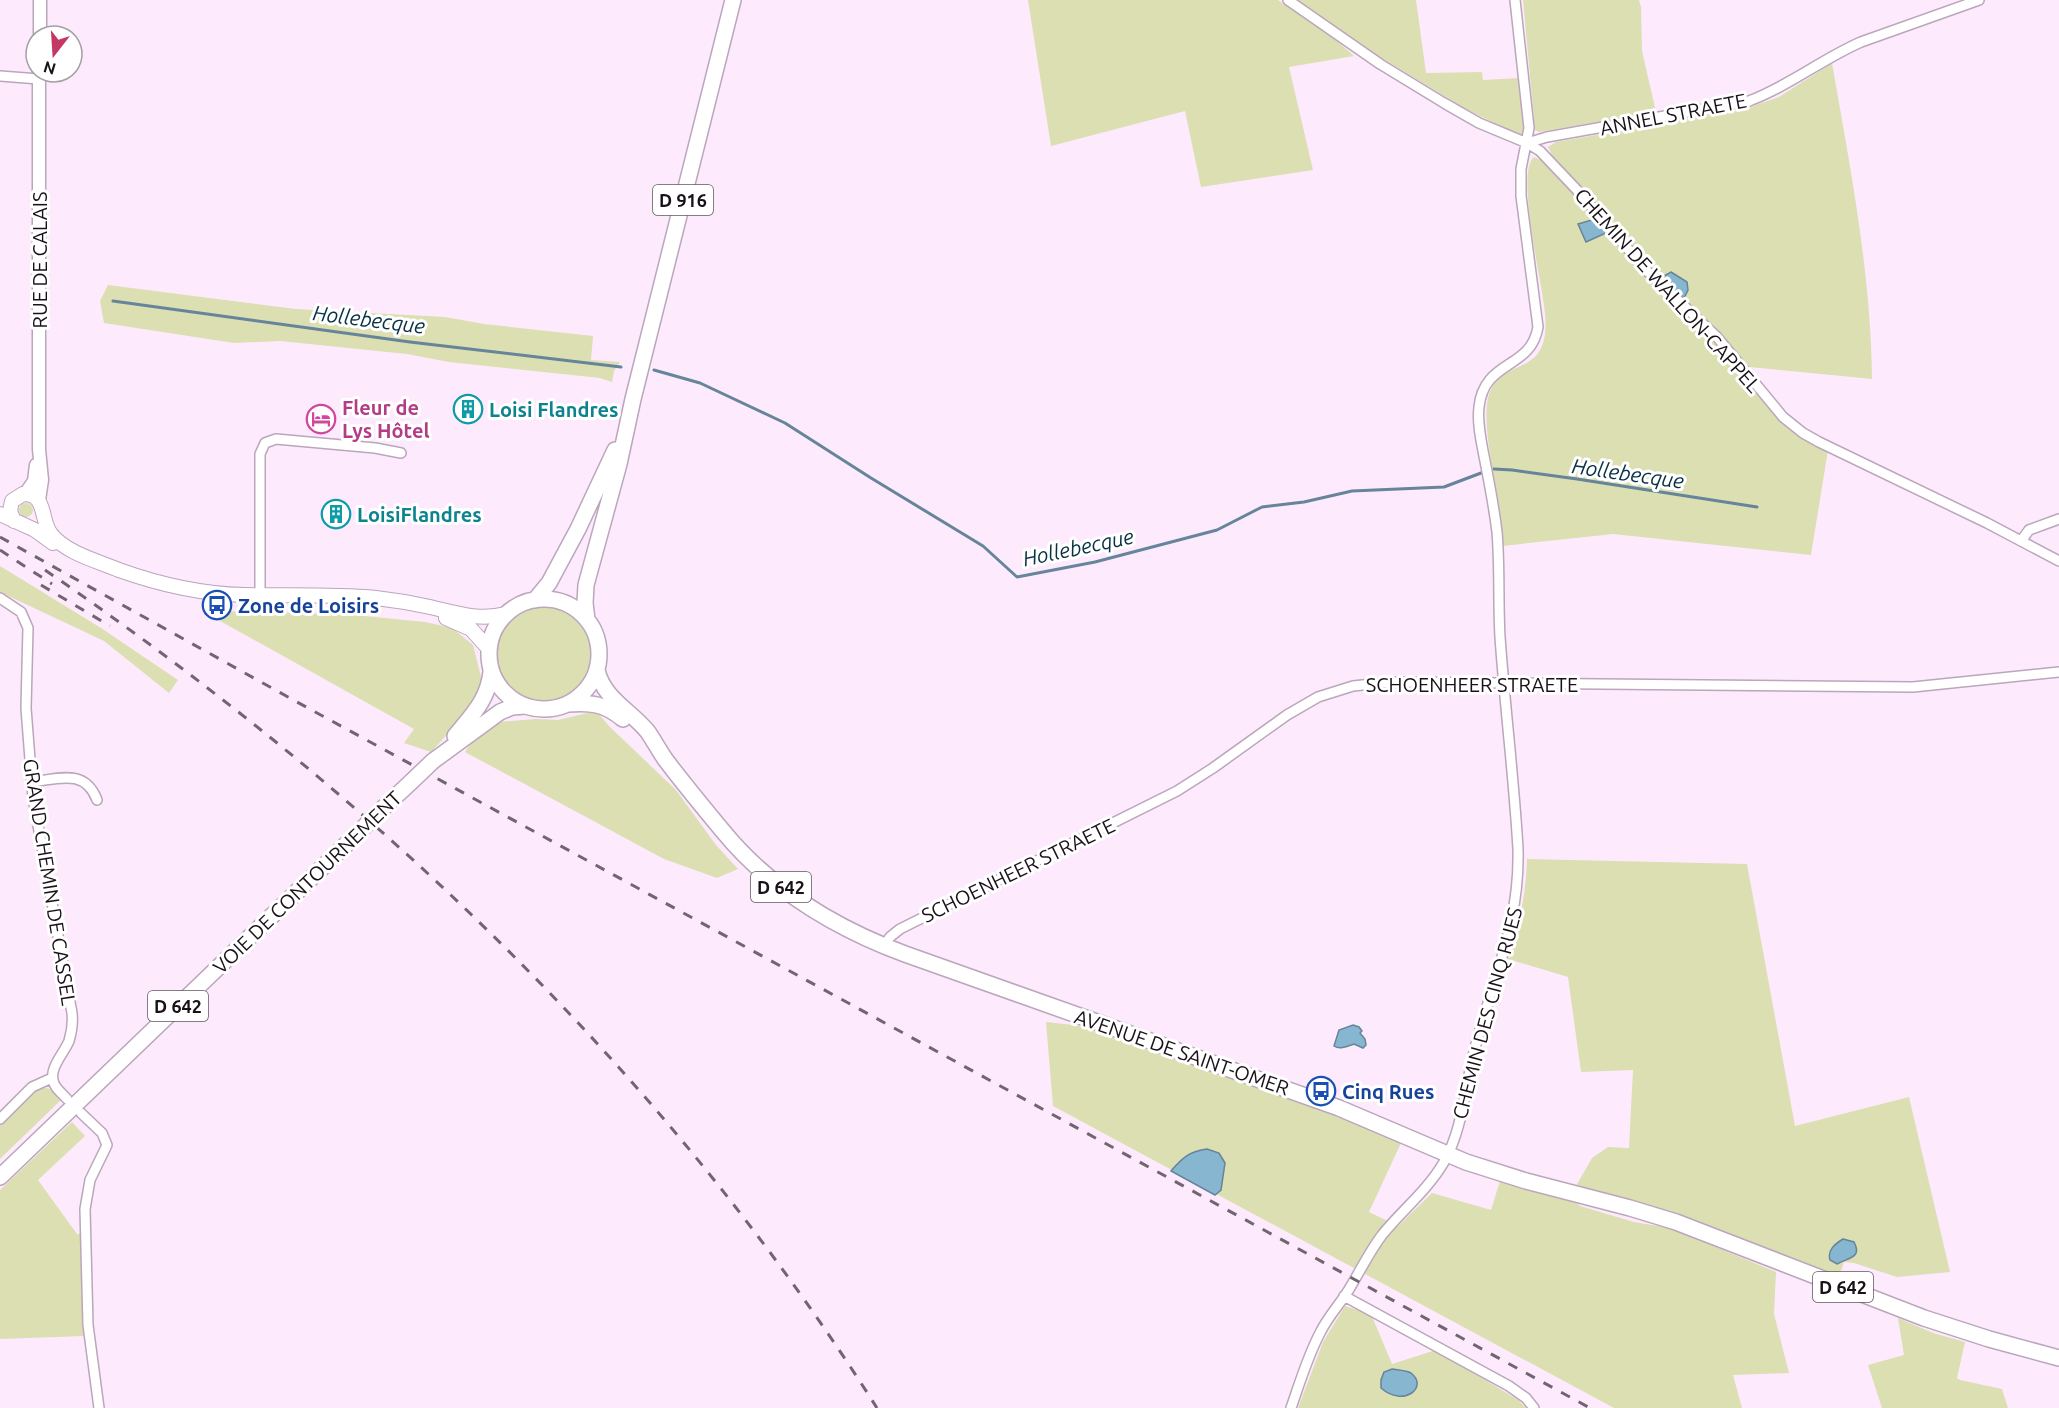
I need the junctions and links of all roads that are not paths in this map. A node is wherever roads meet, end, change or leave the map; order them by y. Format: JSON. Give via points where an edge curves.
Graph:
{"nodes":[{"id":1,"x":40,"y":0,"type":"edge"},
{"id":2,"x":733,"y":0,"type":"edge"},
{"id":3,"x":1288,"y":0,"type":"edge"},
{"id":4,"x":1515,"y":0,"type":"edge"},
{"id":5,"x":1979,"y":0,"type":"edge"},
{"id":6,"x":40,"y":24,"type":"edge"},
{"id":7,"x":0,"y":76,"type":"edge"},
{"id":8,"x":24,"y":76,"type":"edge"},
{"id":9,"x":39,"y":84,"type":"edge"},
{"id":10,"x":1527,"y":143,"type":"junction"},
{"id":11,"x":633,"y":399,"type":"junction"},
{"id":12,"x":39,"y":449,"type":"junction"},
{"id":13,"x":401,"y":453,"type":"dead end"},
{"id":14,"x":25,"y":494,"type":"junction"},
{"id":15,"x":6,"y":503,"type":"edge"},
{"id":16,"x":41,"y":506,"type":"junction"},
{"id":17,"x":0,"y":514,"type":"edge"},
{"id":18,"x":2059,"y":519,"type":"edge"},
{"id":19,"x":20,"y":523,"type":"junction"},
{"id":20,"x":2021,"y":541,"type":"junction"},
{"id":21,"x":2059,"y":561,"type":"edge"},
{"id":22,"x":0,"y":598,"type":"edge"},
{"id":23,"x":260,"y":599,"type":"junction"},
{"id":24,"x":535,"y":600,"type":"junction"},
{"id":25,"x":506,"y":614,"type":"junction"},
{"id":26,"x":587,"y":620,"type":"junction"},
{"id":27,"x":489,"y":649,"type":"junction"},
{"id":28,"x":597,"y":670,"type":"junction"},
{"id":29,"x":491,"y":672,"type":"junction"},
{"id":30,"x":2059,"y":672,"type":"edge"},
{"id":31,"x":1504,"y":683,"type":"junction"},
{"id":32,"x":568,"y":704,"type":"junction"},
{"id":33,"x":525,"y":706,"type":"junction"},
{"id":34,"x":666,"y":760,"type":"junction"},
{"id":35,"x":433,"y":761,"type":"junction"},
{"id":36,"x":31,"y":782,"type":"junction"},
{"id":37,"x":97,"y":800,"type":"dead end"},
{"id":38,"x":884,"y":946,"type":"junction"},
{"id":39,"x":52,"y":1078,"type":"junction"},
{"id":40,"x":67,"y":1099,"type":"dead end"},
{"id":41,"x":81,"y":1113,"type":"dead end"},
{"id":42,"x":0,"y":1119,"type":"edge"},
{"id":43,"x":1448,"y":1155,"type":"junction"},
{"id":44,"x":0,"y":1177,"type":"edge"},
{"id":45,"x":1344,"y":1296,"type":"junction"},
{"id":46,"x":2059,"y":1358,"type":"edge"},
{"id":47,"x":99,"y":1408,"type":"edge"},
{"id":48,"x":1291,"y":1408,"type":"edge"},
{"id":49,"x":1534,"y":1408,"type":"edge"}],
"edges":[{"from":1,"to":6,"type":"street"},
{"from":2,"to":11,"type":"main road","number":"D 916"},
{"from":3,"to":10,"type":"street","name":"CHEMIN DE WALLON-CAPPEL","via":[[1444,103]]},
{"from":4,"to":10,"type":"street","name":"CHEMIN DES CINQ RUES"},
{"from":5,"to":10,"type":"street","name":"ANNEL STRAETE","via":[[1844,49],[1778,89],[1749,101]]},
{"from":7,"to":8,"type":"street"},
{"from":9,"to":12,"type":"street","name":"RUE DE CALAIS"},
{"from":10,"to":20,"type":"street","name":"CHEMIN DE WALLON-CAPPEL","via":[[1550,161],[1647,271],[1717,337],[1795,427]]},
{"from":10,"to":31,"type":"street","name":"CHEMIN DES CINQ RUES","via":[[1521,169],[1521,196],[1538,314],[1537,333],[1528,351],[1491,378],[1484,388],[1479,411],[1497,531]]},
{"from":11,"to":24,"type":"main road","number":"D 916","via":[[594,499],[553,576]]},
{"from":11,"to":26,"type":"main road","number":"D 916","via":[[586,585]]},
{"from":12,"to":14,"type":"street","name":"RUE DE CALAIS","via":[[34,481]]},
{"from":12,"to":16,"type":"street","name":"RUE DE CALAIS"},
{"from":13,"to":23,"type":"street","via":[[276,439],[265,443],[260,454]]},
{"from":14,"to":15,"type":"main road"},
{"from":14,"to":16,"type":"main road","via":[[33,495]]},
{"from":15,"to":19,"type":"main road"},
{"from":16,"to":19,"type":"main road","via":[[37,522]]},
{"from":16,"to":23,"type":"main road","via":[[48,530],[59,542],[119,570],[189,588]]},
{"from":17,"to":19,"type":"main road"},
{"from":18,"to":20,"type":"street","via":[[2029,530]]},
{"from":19,"to":23,"type":"main road","via":[[97,567],[134,583],[196,598]]},
{"from":20,"to":21,"type":"street","name":"CHEMIN DE WALLON-CAPPEL"},
{"from":22,"to":36,"type":"street","name":"GRAND CHEMIN DE CASSEL","via":[[21,612],[28,628],[26,699]]},
{"from":23,"to":25,"type":"main road","via":[[318,594],[411,603],[480,618]]},
{"from":23,"to":27,"type":"main road","via":[[434,615],[467,627]]},
{"from":24,"to":25,"type":"main road"},
{"from":24,"to":26,"type":"main road","via":[[562,602]]},
{"from":25,"to":27,"type":"main road","via":[[494,630]]},
{"from":26,"to":28,"type":"main road","via":[[598,644]]},
{"from":27,"to":29,"type":"main road"},
{"from":28,"to":32,"type":"main road","via":[[587,688]]},
{"from":28,"to":34,"type":"main road","name":"AVENUE DE SAINT-OMER","number":"D 642","via":[[603,688],[648,733]]},
{"from":29,"to":33,"type":"main road","via":[[504,693]]},
{"from":29,"to":35,"type":"main road","name":"VOIE DE CONTOURNEMENT","via":[[481,705]]},
{"from":30,"to":31,"type":"street","name":"SCHOENHEER STRAETE","via":[[1913,687]]},
{"from":31,"to":38,"type":"street","name":"SCHOENHEER STRAETE","via":[[1384,682],[1318,697],[1184,786],[906,925]]},
{"from":31,"to":43,"type":"street","name":"CHEMIN DES CINQ RUES","via":[[1517,840],[1517,897]]},
{"from":32,"to":33,"type":"main road","via":[[549,709]]},
{"from":32,"to":34,"type":"main road","name":"AVENUE DE SAINT-OMER","number":"D 642","via":[[593,703],[609,708]]},
{"from":33,"to":35,"type":"main road","name":"VOIE DE CONTOURNEMENT","via":[[500,712]]},
{"from":34,"to":38,"type":"main road","name":"AVENUE DE SAINT-OMER","number":"D 642","via":[[723,832],[765,874],[819,914]]},
{"from":35,"to":44,"type":"main road","name":"VOIE DE CONTOURNEMENT","number":"D 642","bridge":true},
{"from":36,"to":37,"type":"street","via":[[79,778],[92,788]]},
{"from":36,"to":39,"type":"street","name":"GRAND CHEMIN DE CASSEL","via":[[72,1012],[69,1040]]},
{"from":38,"to":43,"type":"main road","name":"AVENUE DE SAINT-OMER","number":"D 642","via":[[1340,1108]]},
{"from":39,"to":40,"type":"street"},
{"from":39,"to":42,"type":"street","via":[[32,1087]]},
{"from":41,"to":47,"type":"street","via":[[102,1133],[107,1146],[90,1180],[85,1209],[88,1325]]},
{"from":43,"to":45,"type":"street","name":"CHEMIN DES CINQ RUES","via":[[1420,1195],[1379,1239]]},
{"from":43,"to":46,"type":"main road","name":"AVENUE DE SAINT-OMER","number":"D 642","via":[[1676,1222],[1924,1318]]},
{"from":45,"to":48,"type":"street","name":"CHEMIN DES CINQ RUES","via":[[1316,1340]]},
{"from":45,"to":49,"type":"street","via":[[1509,1386]]}]}
